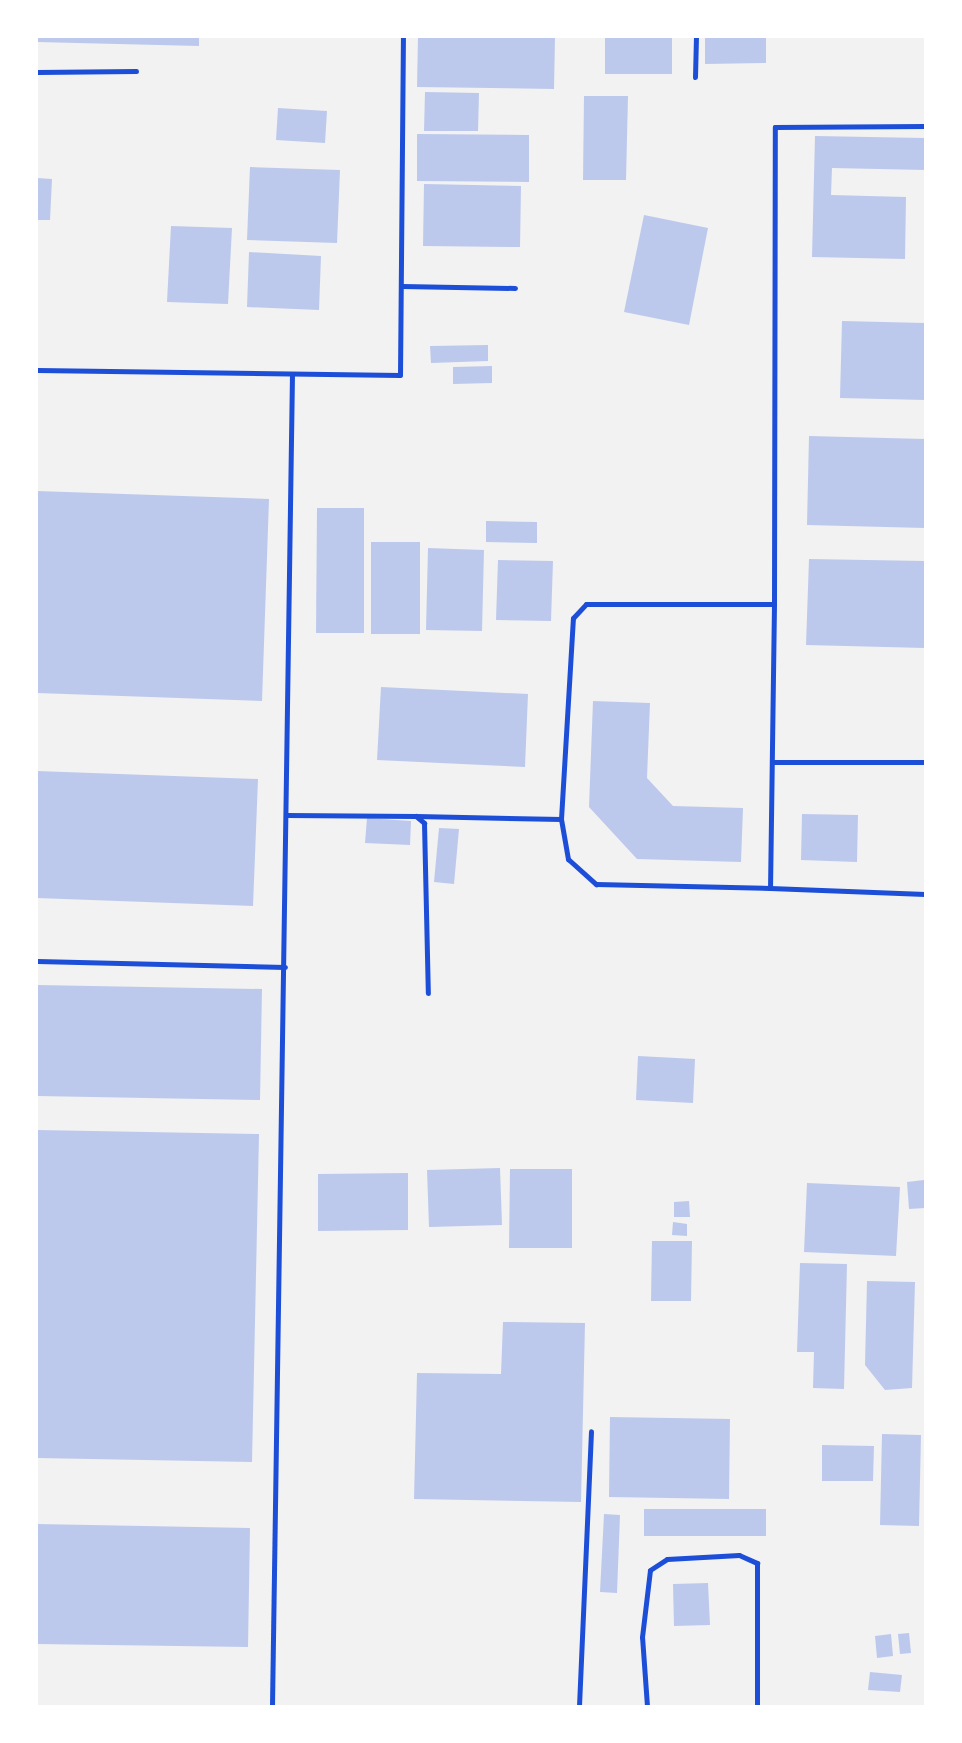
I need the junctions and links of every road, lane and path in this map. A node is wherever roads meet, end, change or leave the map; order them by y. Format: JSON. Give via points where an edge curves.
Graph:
{"nodes":[{"id":1,"x":403,"y":37,"type":"edge"},
{"id":2,"x":696,"y":37,"type":"edge"},
{"id":3,"x":136,"y":71,"type":"dead end"},
{"id":4,"x":37,"y":72,"type":"edge"},
{"id":5,"x":695,"y":77,"type":"dead end"},
{"id":6,"x":925,"y":126,"type":"edge"},
{"id":7,"x":402,"y":286,"type":"junction"},
{"id":8,"x":515,"y":289,"type":"dead end"},
{"id":9,"x":37,"y":370,"type":"edge"},
{"id":10,"x":292,"y":375,"type":"junction"},
{"id":11,"x":774,"y":604,"type":"junction"},
{"id":12,"x":772,"y":762,"type":"junction"},
{"id":13,"x":925,"y":762,"type":"edge"},
{"id":14,"x":287,"y":815,"type":"junction"},
{"id":15,"x":416,"y":816,"type":"junction"},
{"id":16,"x":562,"y":819,"type":"junction"},
{"id":17,"x":770,"y":888,"type":"junction"},
{"id":18,"x":925,"y":894,"type":"edge"},
{"id":19,"x":37,"y":961,"type":"edge"},
{"id":20,"x":285,"y":967,"type":"junction"},
{"id":21,"x":428,"y":993,"type":"dead end"},
{"id":22,"x":591,"y":1431,"type":"dead end"},
{"id":23,"x":272,"y":1706,"type":"edge"},
{"id":24,"x":579,"y":1706,"type":"edge"},
{"id":25,"x":647,"y":1706,"type":"edge"},
{"id":26,"x":757,"y":1706,"type":"edge"}],
"edges":[{"from":1,"to":7,"type":"lane"},
{"from":2,"to":5,"type":"lane"},
{"from":3,"to":4,"type":"lane"},
{"from":6,"to":11,"type":"lane","via":[[775,127]]},
{"from":7,"to":8,"type":"lane"},
{"from":7,"to":10,"type":"lane","via":[[400,375]]},
{"from":9,"to":10,"type":"lane"},
{"from":10,"to":14,"type":"lane"},
{"from":11,"to":12,"type":"lane"},
{"from":11,"to":16,"type":"lane","via":[[586,604],[573,618]]},
{"from":12,"to":13,"type":"lane"},
{"from":12,"to":17,"type":"lane"},
{"from":14,"to":15,"type":"lane"},
{"from":14,"to":20,"type":"lane"},
{"from":15,"to":16,"type":"lane"},
{"from":15,"to":21,"type":"lane","via":[[428,835]]},
{"from":16,"to":17,"type":"lane","via":[[568,859],[596,884]]},
{"from":17,"to":18,"type":"lane"},
{"from":19,"to":20,"type":"lane"},
{"from":20,"to":23,"type":"lane"},
{"from":22,"to":24,"type":"lane"},
{"from":25,"to":26,"type":"lane","via":[[642,1637],[650,1570],[667,1559],[739,1555],[757,1563]]}]}
